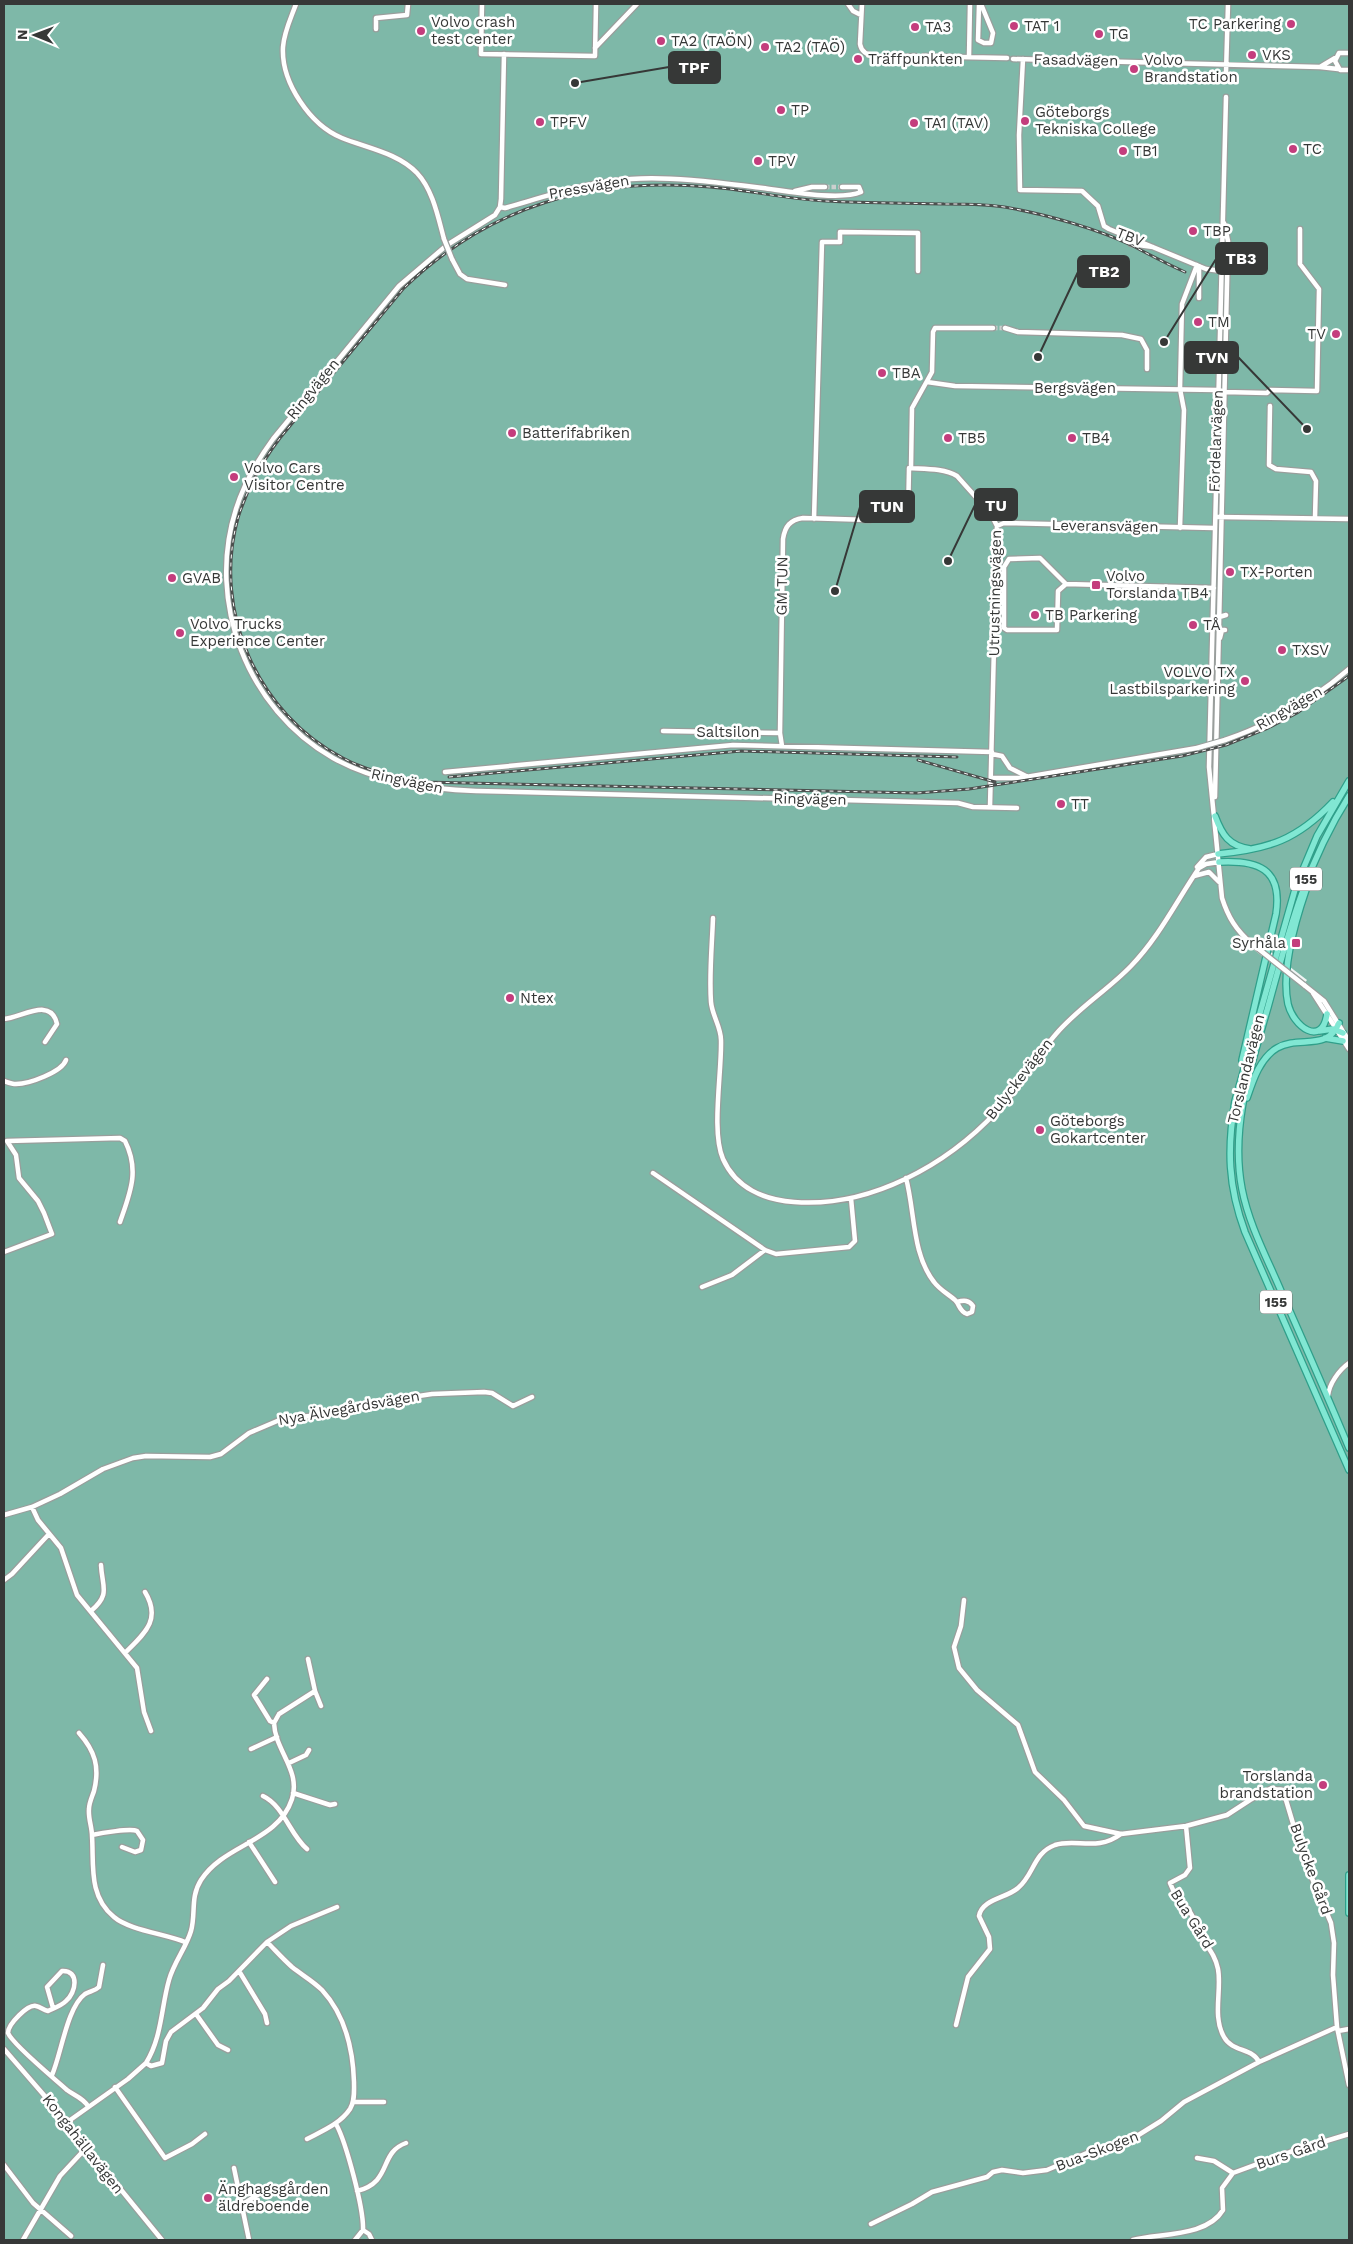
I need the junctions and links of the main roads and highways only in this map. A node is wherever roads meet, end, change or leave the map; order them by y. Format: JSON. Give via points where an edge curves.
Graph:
{"nodes":[{"id":1,"x":1349,"y":781,"type":"edge"},
{"id":2,"x":1349,"y":796,"type":"edge"},
{"id":3,"x":1339,"y":812,"type":"junction"},
{"id":4,"x":1215,"y":816,"type":"road end"},
{"id":5,"x":1258,"y":849,"type":"junction"},
{"id":6,"x":1218,"y":854,"type":"road end"},
{"id":7,"x":1219,"y":862,"type":"road end"},
{"id":8,"x":1327,"y":1014,"type":"road end"},
{"id":9,"x":1339,"y":1023,"type":"road end"},
{"id":10,"x":1336,"y":1030,"type":"junction"},
{"id":11,"x":1319,"y":1031,"type":"junction"},
{"id":12,"x":1344,"y":1033,"type":"road end"},
{"id":13,"x":1325,"y":1038,"type":"junction"},
{"id":14,"x":1346,"y":1041,"type":"edge"},
{"id":15,"x":1242,"y":1116,"type":"junction"},
{"id":16,"x":1231,"y":1127,"type":"junction"},
{"id":17,"x":1349,"y":1448,"type":"edge"},
{"id":18,"x":1349,"y":1470,"type":"edge"},
{"id":19,"x":1349,"y":1875,"type":"edge"},
{"id":20,"x":1349,"y":1913,"type":"edge"}],
"edges":[{"from":1,"to":5,"type":"main road","via":[[1314,822],[1284,840]]},
{"from":1,"to":16,"type":"main road","name":"Torslandavägen","number":"155","via":[[1317,836],[1292,897],[1244,1065]]},
{"from":2,"to":3,"type":"main road","name":"Torslandavägen","number":"155"},
{"from":3,"to":11,"type":"main road","via":[[1299,910],[1287,982],[1288,1004],[1294,1019],[1307,1030]]},
{"from":3,"to":15,"type":"main road","name":"Torslandavägen","number":"155","via":[[1319,848],[1295,910],[1247,1083]]},
{"from":4,"to":5,"type":"main road","via":[[1228,841]]},
{"from":5,"to":6,"type":"main road"},
{"from":7,"to":16,"type":"main road","via":[[1244,861],[1258,866],[1272,880],[1278,899],[1236,1082]]},
{"from":8,"to":11,"type":"main road","via":[[1326,1022]]},
{"from":9,"to":10,"type":"main road"},
{"from":10,"to":11,"type":"main road"},
{"from":10,"to":12,"type":"main road"},
{"from":10,"to":13,"type":"main road"},
{"from":13,"to":14,"type":"main road"},
{"from":13,"to":15,"type":"main road","via":[[1274,1050],[1256,1074]]},
{"from":15,"to":17,"type":"main road","name":"Torslandavägen","number":"155","via":[[1239,1163],[1247,1208]]},
{"from":16,"to":18,"type":"main road","name":"Torslandavägen","number":"155","via":[[1231,1180],[1239,1215]]},
{"from":19,"to":20,"type":"main road"}]}
